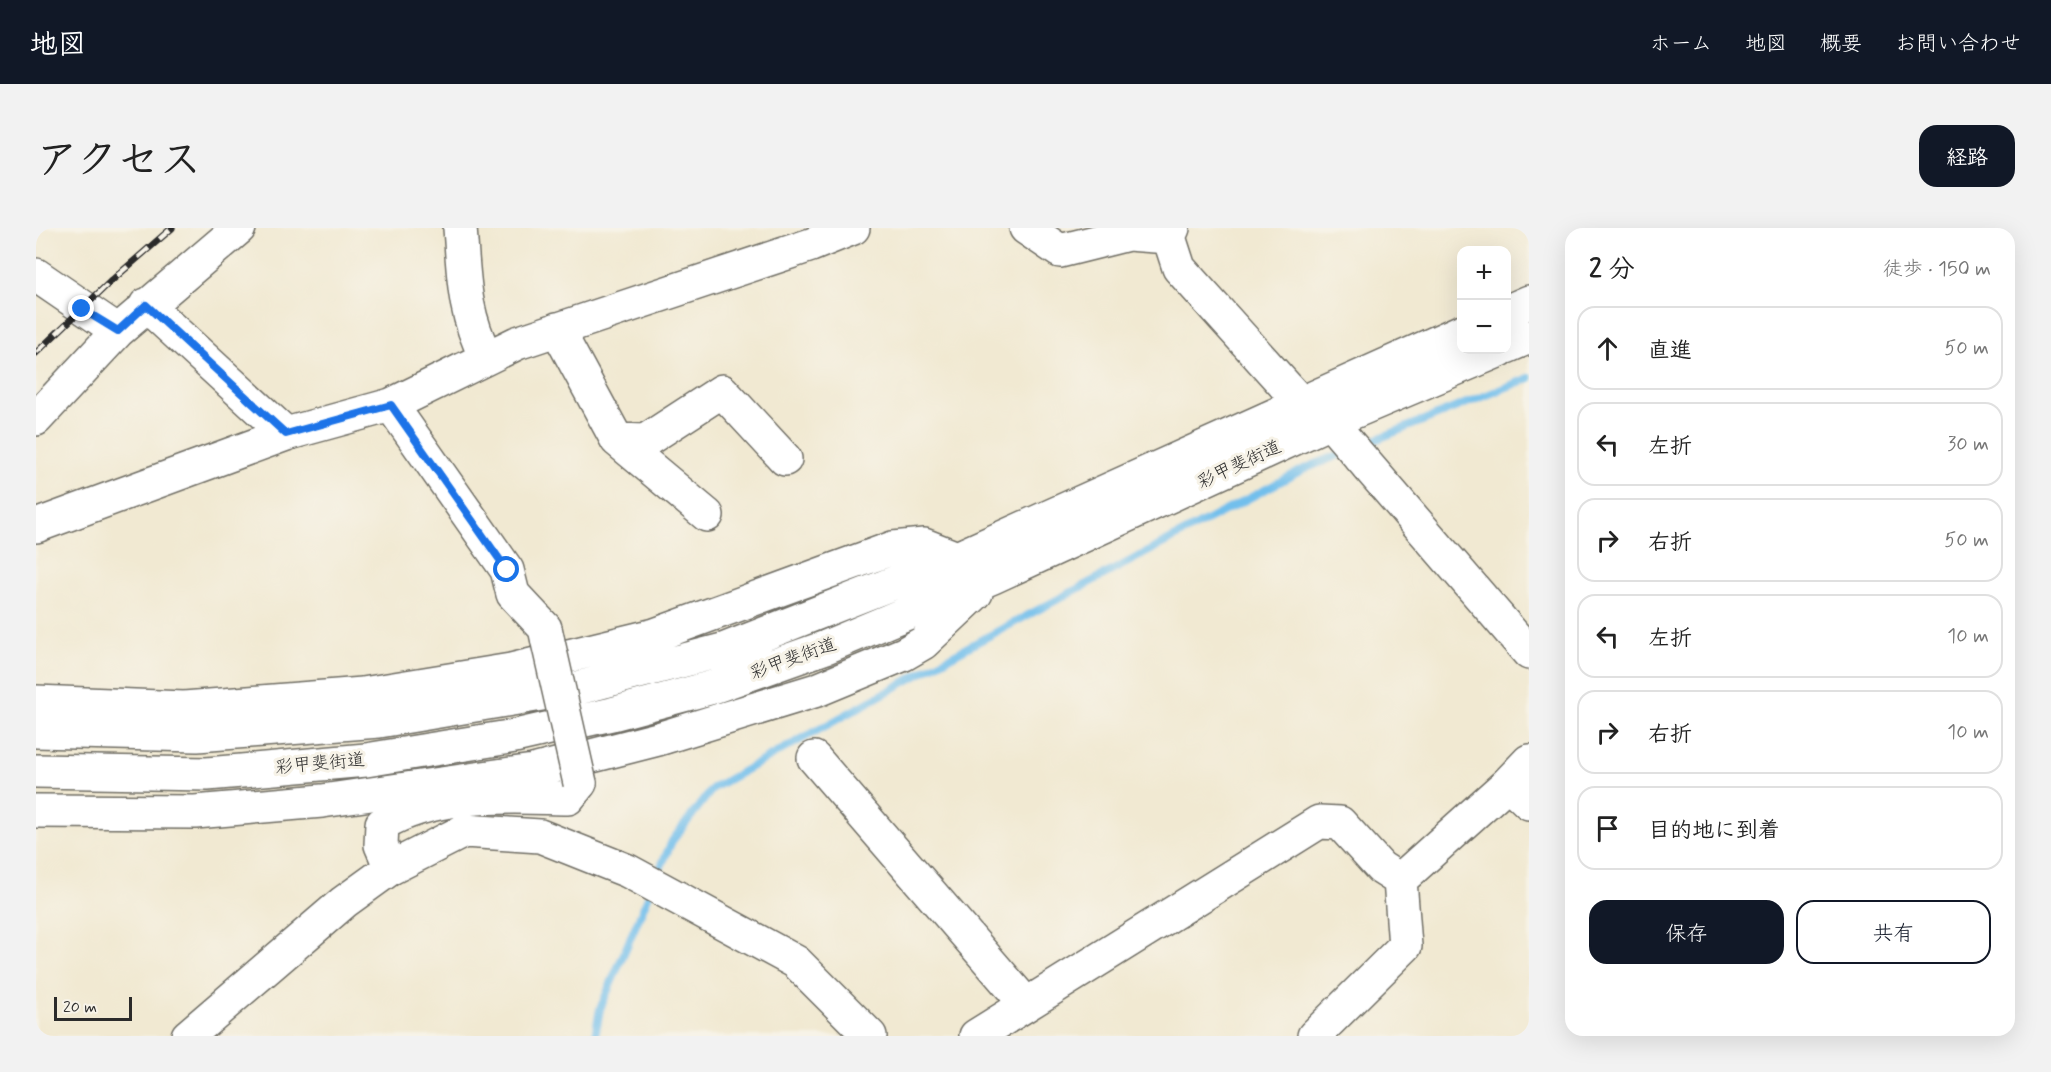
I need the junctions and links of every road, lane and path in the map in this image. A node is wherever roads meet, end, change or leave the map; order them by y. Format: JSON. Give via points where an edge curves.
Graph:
{"nodes":[{"id":1,"x":239,"y":228,"type":"edge"},
{"id":2,"x":460,"y":228,"type":"edge"},
{"id":3,"x":853,"y":228,"type":"edge"},
{"id":4,"x":1026,"y":228,"type":"edge"},
{"id":5,"x":1171,"y":233,"type":"edge"},
{"id":6,"x":36,"y":275,"type":"edge"},
{"id":7,"x":1529,"y":302,"type":"edge"},
{"id":8,"x":146,"y":305,"type":"junction"},
{"id":9,"x":1511,"y":310,"type":"edge"},
{"id":10,"x":558,"y":329,"type":"junction"},
{"id":11,"x":118,"y":331,"type":"junction"},
{"id":12,"x":1457,"y":333,"type":"edge"},
{"id":13,"x":1529,"y":337,"type":"edge"},
{"id":14,"x":1511,"y":345,"type":"edge"},
{"id":15,"x":1491,"y":354,"type":"edge"},
{"id":16,"x":486,"y":357,"type":"junction"},
{"id":17,"x":1300,"y":402,"type":"junction"},
{"id":18,"x":391,"y":405,"type":"junction"},
{"id":19,"x":36,"y":418,"type":"edge"},
{"id":20,"x":1330,"y":422,"type":"junction"},
{"id":21,"x":286,"y":434,"type":"junction"},
{"id":22,"x":617,"y":440,"type":"junction"},
{"id":23,"x":784,"y":459,"type":"dead end"},
{"id":24,"x":707,"y":515,"type":"dead end"},
{"id":25,"x":36,"y":526,"type":"edge"},
{"id":26,"x":957,"y":558,"type":"junction"},
{"id":27,"x":993,"y":577,"type":"junction"},
{"id":28,"x":1529,"y":653,"type":"edge"},
{"id":29,"x":36,"y":702,"type":"edge"},
{"id":30,"x":36,"y":731,"type":"edge"},
{"id":31,"x":814,"y":758,"type":"dead end"},
{"id":32,"x":36,"y":771,"type":"edge"},
{"id":33,"x":1522,"y":783,"type":"edge"},
{"id":34,"x":36,"y":811,"type":"edge"},
{"id":35,"x":391,"y":868,"type":"junction"},
{"id":36,"x":1400,"y":880,"type":"junction"},
{"id":37,"x":1026,"y":1004,"type":"junction"},
{"id":38,"x":188,"y":1036,"type":"edge"},
{"id":39,"x":870,"y":1036,"type":"edge"},
{"id":40,"x":976,"y":1036,"type":"edge"},
{"id":41,"x":1314,"y":1036,"type":"edge"}],
"edges":[{"from":1,"to":8,"type":"main road"},
{"from":2,"to":16,"type":"main road","via":[[467,307],[472,330]]},
{"from":3,"to":10,"type":"main road"},
{"from":4,"to":5,"type":"main road","via":[[1059,251],[1128,234]]},
{"from":5,"to":17,"type":"main road","via":[[1179,268]]},
{"from":6,"to":11,"type":"main road"},
{"from":7,"to":9,"type":"main road"},
{"from":8,"to":11,"type":"main road"},
{"from":8,"to":21,"type":"main road"},
{"from":10,"to":16,"type":"main road"},
{"from":10,"to":22,"type":"main road"},
{"from":11,"to":19,"type":"main road"},
{"from":12,"to":17,"type":"main road","name":"彩甲斐街道"},
{"from":13,"to":14,"type":"main road"},
{"from":15,"to":20,"type":"main road","name":"彩甲斐街道"},
{"from":16,"to":18,"type":"main road"},
{"from":17,"to":20,"type":"main road"},
{"from":17,"to":26,"type":"main road","name":"彩甲斐街道"},
{"from":18,"to":21,"type":"main road"},
{"from":18,"to":35,"type":"main road","bridge":true,"via":[[507,570],[513,594],[545,628],[580,783],[568,798],[474,796],[401,813],[382,824],[381,845]]},
{"from":20,"to":27,"type":"main road","name":"彩甲斐街道"},
{"from":20,"to":28,"type":"main road"},
{"from":21,"to":25,"type":"main road"},
{"from":22,"to":23,"type":"main road","via":[[645,441],[722,391]]},
{"from":22,"to":24,"type":"main road"},
{"from":26,"to":29,"type":"main road","via":[[924,545],[893,548],[655,635],[511,670],[363,694],[183,708]]},
{"from":26,"to":30,"type":"main road","name":"彩甲斐街道","via":[[723,650],[578,688],[379,721],[197,735]]},
{"from":27,"to":32,"type":"main road","name":"彩甲斐街道","via":[[826,647],[713,687],[515,736],[366,760],[207,774]]},
{"from":27,"to":34,"type":"main road","via":[[923,643],[904,654],[817,690],[658,739],[533,771],[322,801],[195,812]]},
{"from":31,"to":37,"type":"main road"},
{"from":33,"to":36,"type":"main road"},
{"from":35,"to":38,"type":"main road","via":[[344,902]]},
{"from":35,"to":39,"type":"main road","via":[[464,831],[540,836],[628,871],[796,962]]},
{"from":36,"to":37,"type":"main road","via":[[1381,868],[1340,823],[1319,822]]},
{"from":36,"to":41,"type":"main road","via":[[1405,946]]},
{"from":37,"to":40,"type":"main road"}]}
